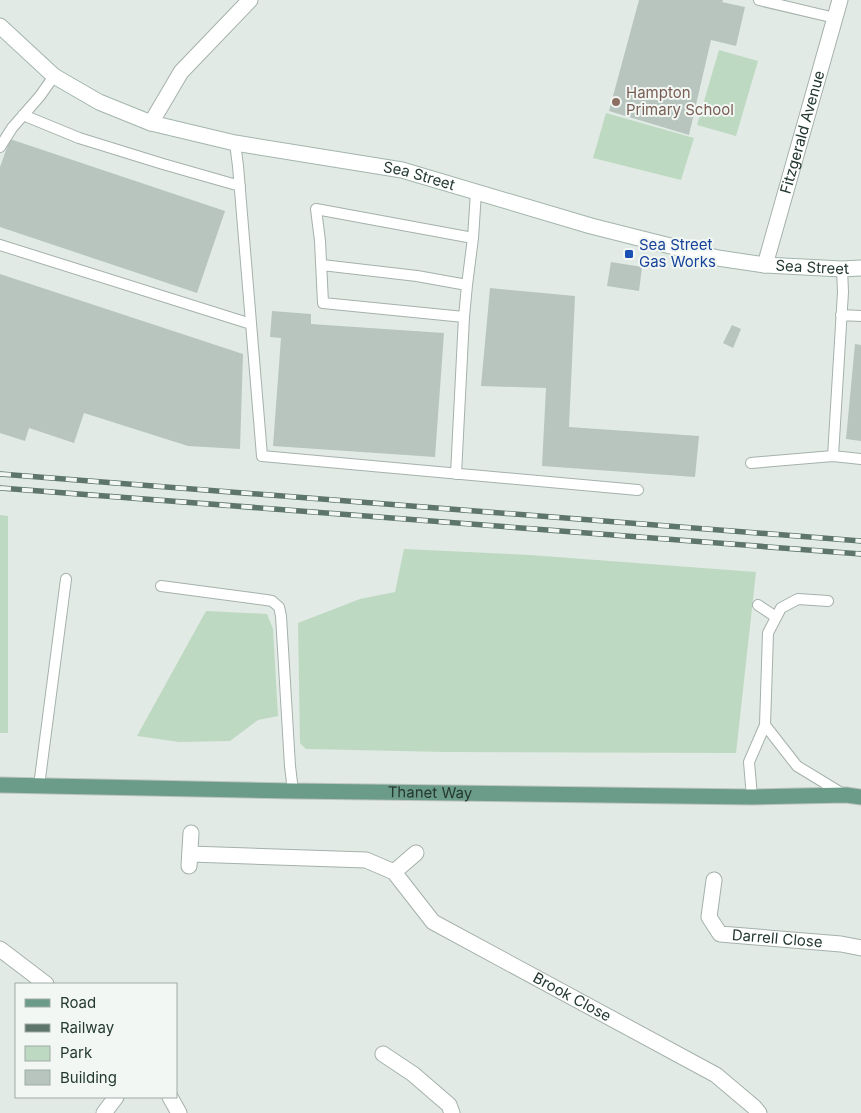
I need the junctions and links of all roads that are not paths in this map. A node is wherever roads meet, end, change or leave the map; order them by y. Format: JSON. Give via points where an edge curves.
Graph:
{"nodes":[{"id":1,"x":250,"y":0,"type":"edge"},
{"id":2,"x":759,"y":0,"type":"edge"},
{"id":3,"x":840,"y":0,"type":"edge"},
{"id":4,"x":835,"y":18,"type":"junction"},
{"id":5,"x":0,"y":26,"type":"edge"},
{"id":6,"x":54,"y":76,"type":"junction"},
{"id":7,"x":23,"y":115,"type":"junction"},
{"id":8,"x":151,"y":123,"type":"junction"},
{"id":9,"x":235,"y":143,"type":"junction"},
{"id":10,"x":0,"y":147,"type":"edge"},
{"id":11,"x":240,"y":186,"type":"junction"},
{"id":12,"x":476,"y":192,"type":"junction"},
{"id":13,"x":473,"y":238,"type":"junction"},
{"id":14,"x":0,"y":245,"type":"edge"},
{"id":15,"x":322,"y":265,"type":"junction"},
{"id":16,"x":765,"y":265,"type":"junction"},
{"id":17,"x":861,"y":268,"type":"edge"},
{"id":18,"x":842,"y":269,"type":"junction"},
{"id":19,"x":466,"y":285,"type":"junction"},
{"id":20,"x":841,"y":315,"type":"junction"},
{"id":21,"x":861,"y":316,"type":"edge"},
{"id":22,"x":464,"y":317,"type":"junction"},
{"id":23,"x":251,"y":324,"type":"junction"},
{"id":24,"x":833,"y":456,"type":"junction"},
{"id":25,"x":861,"y":458,"type":"edge"},
{"id":26,"x":751,"y":463,"type":"dead end"},
{"id":27,"x":456,"y":474,"type":"junction"},
{"id":28,"x":638,"y":490,"type":"dead end"},
{"id":29,"x":66,"y":579,"type":"dead end"},
{"id":30,"x":161,"y":586,"type":"dead end"},
{"id":31,"x":828,"y":601,"type":"dead end"},
{"id":32,"x":758,"y":605,"type":"dead end"},
{"id":33,"x":776,"y":617,"type":"junction"},
{"id":34,"x":764,"y":725,"type":"junction"},
{"id":35,"x":0,"y":785,"type":"edge"},
{"id":36,"x":39,"y":786,"type":"junction"},
{"id":37,"x":293,"y":792,"type":"junction"},
{"id":38,"x":853,"y":796,"type":"edge"},
{"id":39,"x":752,"y":797,"type":"junction"},
{"id":40,"x":191,"y":833,"type":"dead end"},
{"id":41,"x":416,"y":853,"type":"dead end"},
{"id":42,"x":394,"y":872,"type":"junction"},
{"id":43,"x":714,"y":880,"type":"dead end"},
{"id":44,"x":861,"y":948,"type":"edge"},
{"id":45,"x":0,"y":949,"type":"edge"},
{"id":46,"x":45,"y":983,"type":"edge"},
{"id":47,"x":383,"y":1054,"type":"dead end"},
{"id":48,"x":115,"y":1098,"type":"edge"},
{"id":49,"x":171,"y":1098,"type":"edge"},
{"id":50,"x":104,"y":1113,"type":"edge"},
{"id":51,"x":179,"y":1113,"type":"edge"},
{"id":52,"x":452,"y":1113,"type":"edge"},
{"id":53,"x":759,"y":1113,"type":"edge"}],
"edges":[{"from":1,"to":8,"type":"street","via":[[181,72]]},
{"from":2,"to":4,"type":"lane"},
{"from":3,"to":4,"type":"street","name":"Fitzgerald Avenue"},
{"from":4,"to":16,"type":"street","name":"Fitzgerald Avenue"},
{"from":5,"to":6,"type":"street","name":"Sea Street"},
{"from":6,"to":7,"type":"lane"},
{"from":6,"to":8,"type":"street","name":"Sea Street","via":[[99,102]]},
{"from":7,"to":10,"type":"lane"},
{"from":7,"to":11,"type":"lane","via":[[79,138]]},
{"from":8,"to":9,"type":"street","name":"Sea Street"},
{"from":9,"to":11,"type":"lane"},
{"from":9,"to":12,"type":"street","name":"Sea Street","via":[[402,170]]},
{"from":11,"to":23,"type":"lane"},
{"from":12,"to":13,"type":"lane"},
{"from":12,"to":16,"type":"street","name":"Sea Street","via":[[591,226],[718,258]]},
{"from":13,"to":15,"type":"lane","via":[[316,209]]},
{"from":13,"to":19,"type":"lane"},
{"from":14,"to":23,"type":"lane"},
{"from":15,"to":19,"type":"lane"},
{"from":15,"to":22,"type":"lane","via":[[324,302]]},
{"from":16,"to":18,"type":"street","name":"Sea Street"},
{"from":17,"to":18,"type":"street","name":"Sea Street"},
{"from":18,"to":20,"type":"lane"},
{"from":19,"to":22,"type":"lane"},
{"from":20,"to":21,"type":"lane"},
{"from":20,"to":24,"type":"lane"},
{"from":22,"to":27,"type":"lane"},
{"from":23,"to":27,"type":"lane","via":[[262,456]]},
{"from":24,"to":25,"type":"lane"},
{"from":24,"to":26,"type":"lane"},
{"from":27,"to":28,"type":"lane"},
{"from":29,"to":36,"type":"lane"},
{"from":30,"to":37,"type":"lane","via":[[272,601],[279,606]]},
{"from":31,"to":33,"type":"lane","via":[[798,599],[781,608]]},
{"from":32,"to":33,"type":"lane"},
{"from":33,"to":34,"type":"lane","via":[[768,633]]},
{"from":34,"to":38,"type":"lane","via":[[797,766]]},
{"from":34,"to":39,"type":"lane","via":[[749,762]]},
{"from":35,"to":36,"type":"main road","name":"Thanet Way"},
{"from":36,"to":37,"type":"main road","name":"Thanet Way"},
{"from":37,"to":39,"type":"main road","name":"Thanet Way"},
{"from":38,"to":39,"type":"main road","name":"Thanet Way"},
{"from":40,"to":42,"type":"street","name":"Brook Close","via":[[190,860],[366,860]]},
{"from":41,"to":42,"type":"street"},
{"from":42,"to":53,"type":"street","name":"Brook Close","via":[[433,922],[716,1075]]},
{"from":43,"to":44,"type":"street","name":"Darrell Close","via":[[710,917],[720,934]]},
{"from":45,"to":46,"type":"street"},
{"from":47,"to":52,"type":"street","via":[[416,1069],[449,1105]]},
{"from":48,"to":50,"type":"street"},
{"from":49,"to":51,"type":"street"}]}
